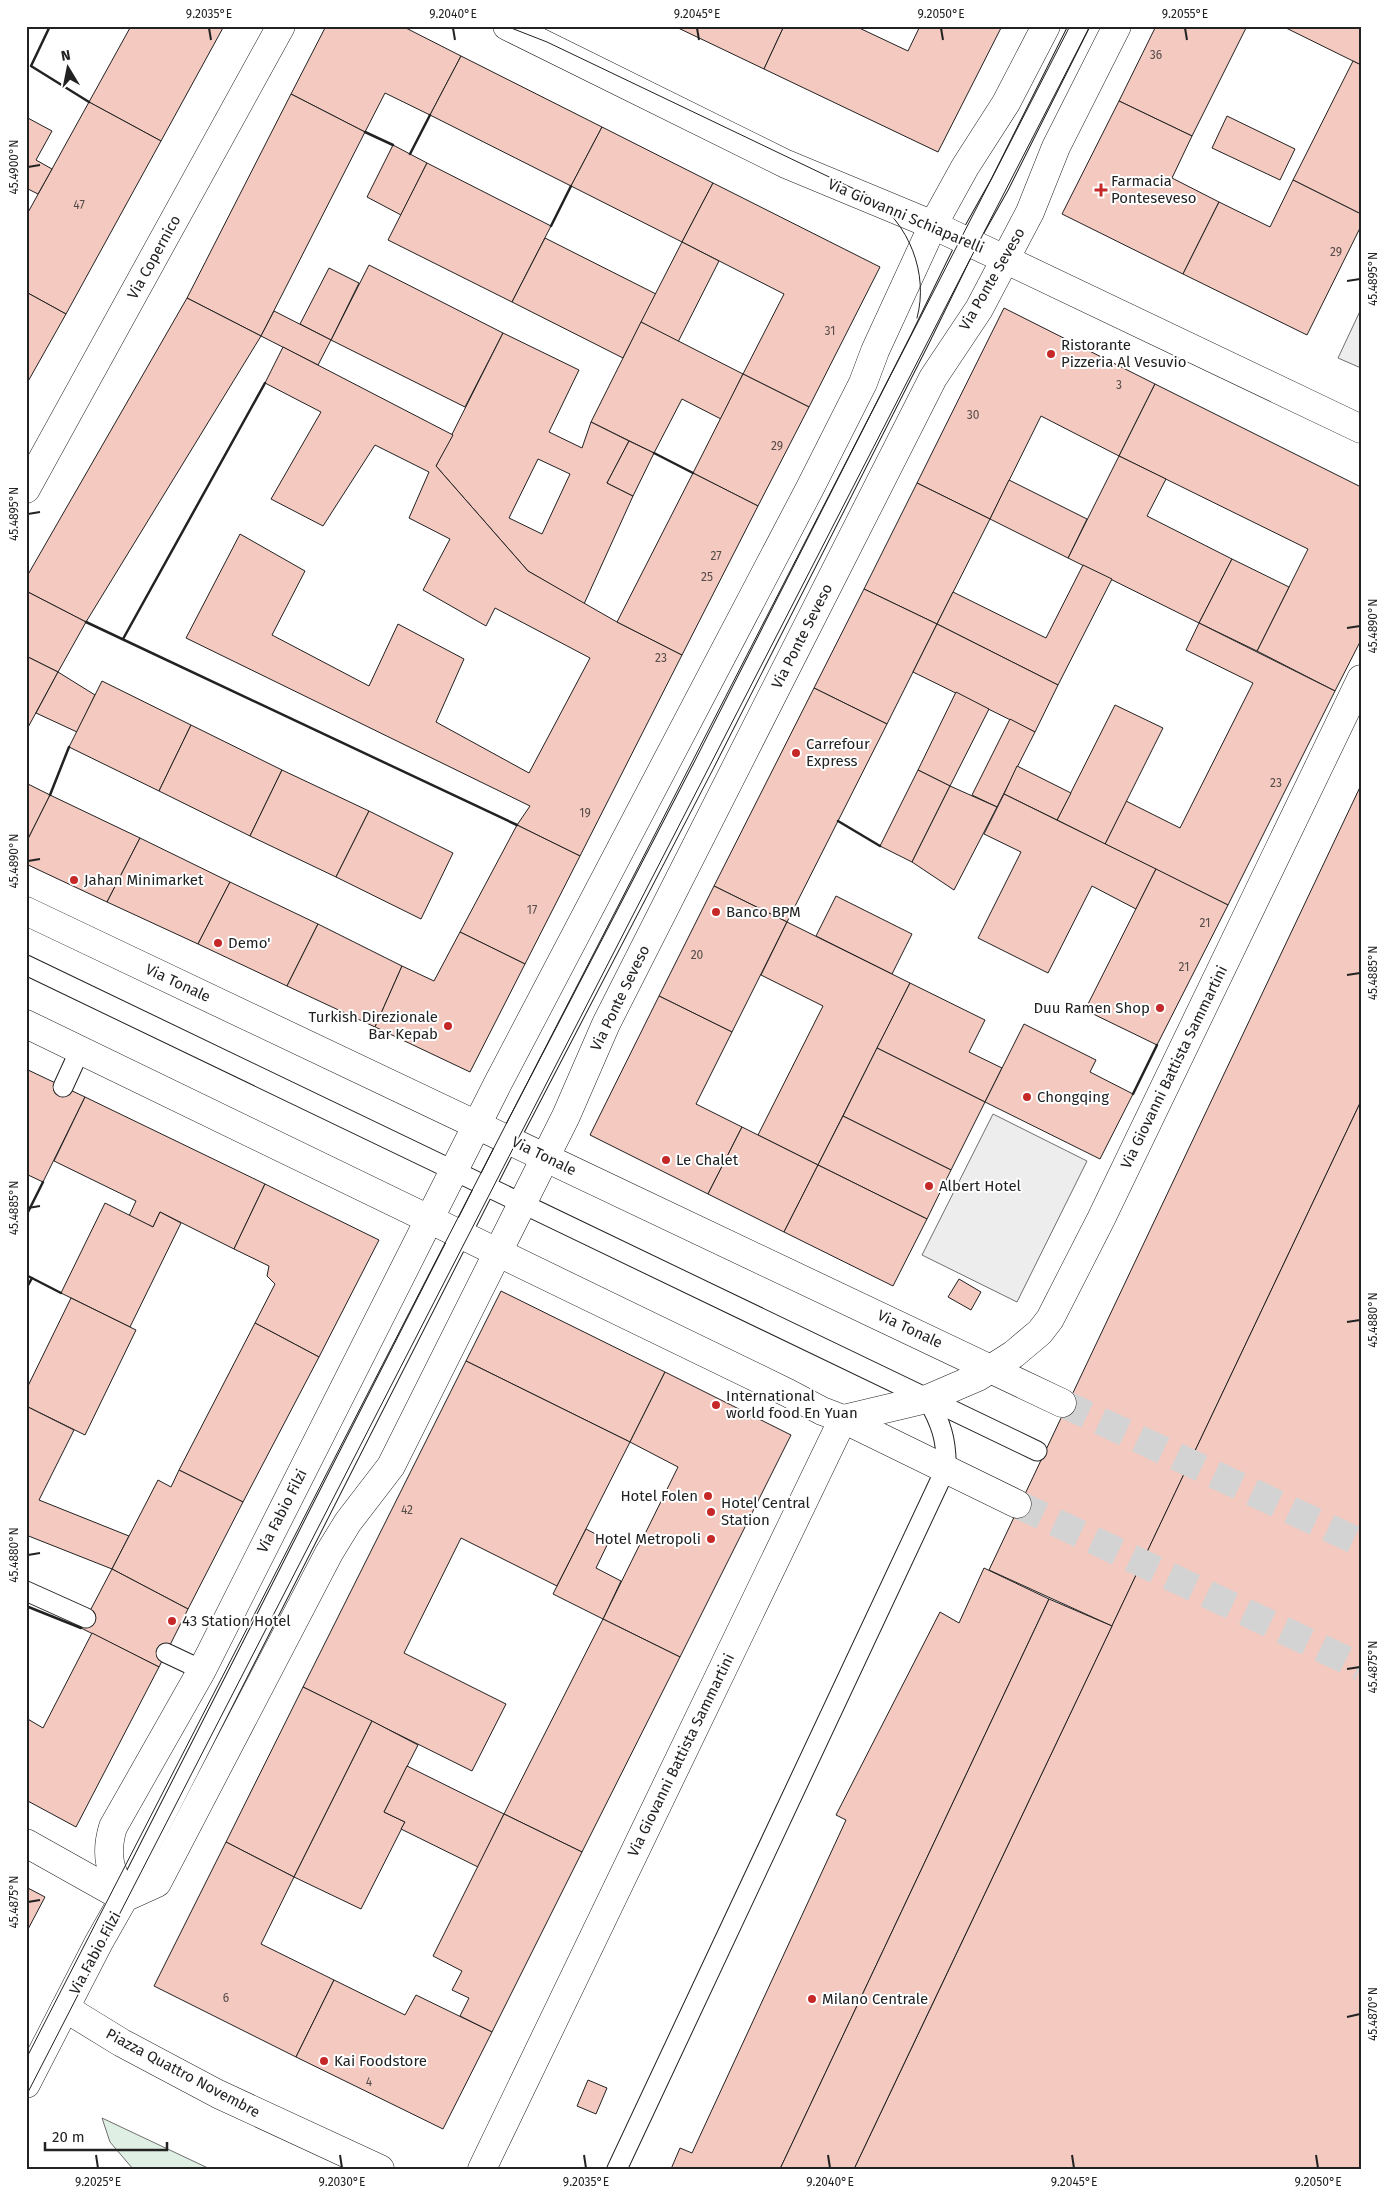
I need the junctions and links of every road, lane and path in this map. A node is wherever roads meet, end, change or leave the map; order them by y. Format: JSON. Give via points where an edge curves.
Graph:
{"nodes":[{"id":1,"x":281,"y":26,"type":"edge"},
{"id":2,"x":507,"y":26,"type":"edge"},
{"id":3,"x":1046,"y":26,"type":"edge"},
{"id":4,"x":1079,"y":26,"type":"edge"},
{"id":5,"x":1117,"y":26,"type":"edge"},
{"id":6,"x":933,"y":225,"type":"junction"},
{"id":7,"x":968,"y":241,"type":"junction"},
{"id":8,"x":1005,"y":259,"type":"junction"},
{"id":9,"x":1361,"y":429,"type":"edge"},
{"id":10,"x":26,"y":489,"type":"edge"},
{"id":11,"x":1361,"y":679,"type":"edge"},
{"id":12,"x":26,"y":910,"type":"edge"},
{"id":13,"x":26,"y":965,"type":"edge"},
{"id":14,"x":26,"y":1024,"type":"edge"},
{"id":15,"x":80,"y":1050,"type":"junction"},
{"id":16,"x":63,"y":1087,"type":"dead end"},
{"id":17,"x":478,"y":1125,"type":"junction"},
{"id":18,"x":509,"y":1140,"type":"junction"},
{"id":19,"x":544,"y":1156,"type":"junction"},
{"id":20,"x":455,"y":1172,"type":"junction"},
{"id":21,"x":486,"y":1186,"type":"junction"},
{"id":22,"x":521,"y":1203,"type":"junction"},
{"id":23,"x":430,"y":1220,"type":"junction"},
{"id":24,"x":461,"y":1235,"type":"junction"},
{"id":25,"x":497,"y":1252,"type":"junction"},
{"id":26,"x":993,"y":1370,"type":"junction"},
{"id":27,"x":927,"y":1399,"type":"junction"},
{"id":28,"x":1062,"y":1402,"type":"tunnel mouth"},
{"id":29,"x":843,"y":1419,"type":"junction"},
{"id":30,"x":1037,"y":1451,"type":"dead end"},
{"id":31,"x":946,"y":1468,"type":"junction"},
{"id":32,"x":1017,"y":1504,"type":"tunnel mouth"},
{"id":33,"x":26,"y":1591,"type":"edge"},
{"id":34,"x":86,"y":1618,"type":"dead end"},
{"id":35,"x":166,"y":1653,"type":"dead end"},
{"id":36,"x":202,"y":1670,"type":"junction"},
{"id":37,"x":26,"y":1843,"type":"edge"},
{"id":38,"x":124,"y":1898,"type":"junction"},
{"id":39,"x":65,"y":2008,"type":"junction"},
{"id":40,"x":26,"y":2084,"type":"edge"},
{"id":41,"x":380,"y":2169,"type":"edge"},
{"id":42,"x":482,"y":2169,"type":"edge"},
{"id":43,"x":617,"y":2169,"type":"edge"}],
"edges":[{"from":1,"to":10,"type":"street","name":"Via Copernico"},
{"from":2,"to":6,"type":"street","name":"Via Giovanni Schiaparelli","via":[[786,164]]},
{"from":3,"to":6,"type":"street","via":[[1001,111]]},
{"from":4,"to":7,"type":"lane","name":"Via Ponte Seveso"},
{"from":5,"to":8,"type":"street","name":"Via Ponte Seveso","via":[[1063,132],[1039,194]]},
{"from":6,"to":7,"type":"street","name":"Via Giovanni Schiaparelli"},
{"from":6,"to":17,"type":"street","via":[[863,383],[810,488]]},
{"from":7,"to":8,"type":"street","name":"Via Giovanni Schiaparelli"},
{"from":7,"to":18,"type":"lane","name":"Via Ponte Seveso","via":[[710,754]]},
{"from":8,"to":9,"type":"street","name":"Via Giovanni Schiaparelli"},
{"from":8,"to":19,"type":"street","name":"Via Ponte Seveso","via":[[979,309],[934,378],[606,1024],[566,1116]]},
{"from":11,"to":26,"type":"street","name":"Via Giovanni Battista Sammartini","via":[[1059,1304],[1040,1332]]},
{"from":12,"to":17,"type":"street","name":"Via Tonale"},
{"from":13,"to":20,"type":"lane"},
{"from":14,"to":15,"type":"street"},
{"from":15,"to":16,"type":"lane"},
{"from":15,"to":23,"type":"street"},
{"from":17,"to":18,"type":"street","name":"Via Tonale"},
{"from":17,"to":20,"type":"street","name":"Via Fabio Filzi"},
{"from":18,"to":19,"type":"street","name":"Via Tonale"},
{"from":18,"to":21,"type":"lane","name":"Via Ponte Seveso"},
{"from":19,"to":22,"type":"street","name":"Via Ponte Seveso"},
{"from":19,"to":26,"type":"street","name":"Via Tonale"},
{"from":20,"to":21,"type":"lane"},
{"from":20,"to":23,"type":"street","name":"Via Fabio Filzi"},
{"from":21,"to":22,"type":"lane"},
{"from":21,"to":24,"type":"lane","name":"Via Fabio Filzi"},
{"from":22,"to":25,"type":"street","name":"Via Ponte Seveso"},
{"from":22,"to":27,"type":"lane"},
{"from":23,"to":24,"type":"street"},
{"from":23,"to":36,"type":"street","name":"Via Fabio Filzi"},
{"from":24,"to":25,"type":"street"},
{"from":24,"to":38,"type":"lane","name":"Via Fabio Filzi"},
{"from":25,"to":29,"type":"street","via":[[822,1412]]},
{"from":25,"to":38,"type":"street","name":"Via Fabio Filzi","via":[[391,1466],[348,1522],[329,1553],[156,1883]]},
{"from":26,"to":27,"type":"street","name":"Via Giovanni Battista Sammartini"},
{"from":26,"to":28,"type":"street","name":"Via Tonale"},
{"from":27,"to":29,"type":"street","name":"Via Giovanni Battista Sammartini"},
{"from":27,"to":30,"type":"lane"},
{"from":27,"to":31,"type":"lane","via":[[939,1417],[944,1434]]},
{"from":29,"to":31,"type":"street"},
{"from":29,"to":42,"type":"street","name":"Via Giovanni Battista Sammartini"},
{"from":31,"to":32,"type":"street"},
{"from":31,"to":43,"type":"lane"},
{"from":33,"to":34,"type":"lane"},
{"from":35,"to":36,"type":"lane"},
{"from":36,"to":38,"type":"street","name":"Via Fabio Filzi","via":[[109,1840],[111,1872]]},
{"from":37,"to":38,"type":"street"},
{"from":38,"to":39,"type":"street","name":"Via Fabio Filzi"},
{"from":39,"to":40,"type":"street"},
{"from":39,"to":41,"type":"street","name":"Piazza Quattro Novembre","via":[[122,2043],[218,2094]]}]}
